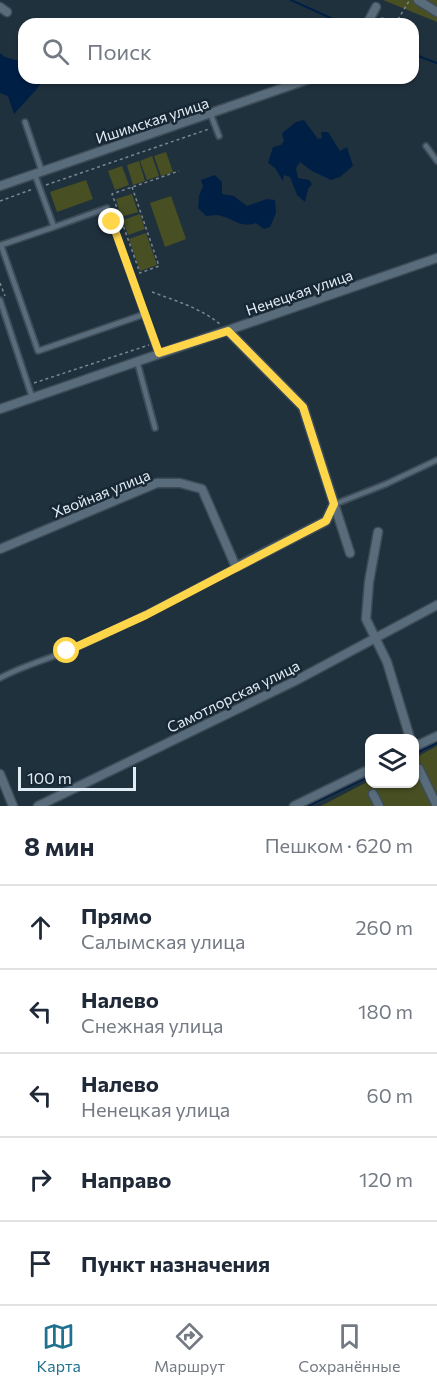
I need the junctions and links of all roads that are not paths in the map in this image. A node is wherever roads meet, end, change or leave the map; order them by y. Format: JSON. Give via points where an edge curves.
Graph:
{"nodes":[{"id":1,"x":418,"y":0,"type":"edge"},
{"id":2,"x":376,"y":7,"type":"dead end"},
{"id":3,"x":437,"y":12,"type":"edge"},
{"id":4,"x":370,"y":18,"type":"edge"},
{"id":5,"x":295,"y":84,"type":"edge"},
{"id":6,"x":211,"y":114,"type":"junction"},
{"id":7,"x":24,"y":122,"type":"dead end"},
{"id":8,"x":219,"y":136,"type":"dead end"},
{"id":9,"x":426,"y":146,"type":"dead end"},
{"id":10,"x":437,"y":161,"type":"edge"},
{"id":11,"x":39,"y":173,"type":"junction"},
{"id":12,"x":0,"y":186,"type":"edge"},
{"id":13,"x":54,"y":227,"type":"junction"},
{"id":14,"x":437,"y":258,"type":"edge"},
{"id":15,"x":0,"y":300,"type":"edge"},
{"id":16,"x":145,"y":314,"type":"junction"},
{"id":17,"x":228,"y":331,"type":"junction"},
{"id":18,"x":159,"y":353,"type":"junction"},
{"id":19,"x":136,"y":361,"type":"junction"},
{"id":20,"x":32,"y":398,"type":"junction"},
{"id":21,"x":0,"y":409,"type":"edge"},
{"id":22,"x":155,"y":428,"type":"dead end"},
{"id":23,"x":437,"y":460,"type":"edge"},
{"id":24,"x":334,"y":504,"type":"junction"},
{"id":25,"x":378,"y":532,"type":"dead end"},
{"id":26,"x":0,"y":549,"type":"edge"},
{"id":27,"x":350,"y":553,"type":"dead end"},
{"id":28,"x":236,"y":567,"type":"junction"},
{"id":29,"x":437,"y":606,"type":"edge"},
{"id":30,"x":374,"y":638,"type":"junction"},
{"id":31,"x":0,"y":678,"type":"edge"},
{"id":32,"x":409,"y":734,"type":"edge"},
{"id":33,"x":437,"y":736,"type":"edge"},
{"id":34,"x":419,"y":745,"type":"edge"},
{"id":35,"x":419,"y":769,"type":"dead end"},
{"id":36,"x":365,"y":771,"type":"edge"},
{"id":37,"x":0,"y":774,"type":"edge"},
{"id":38,"x":373,"y":794,"type":"dead end"},
{"id":39,"x":13,"y":806,"type":"edge"},
{"id":40,"x":38,"y":806,"type":"edge"},
{"id":41,"x":294,"y":806,"type":"edge"},
{"id":42,"x":379,"y":806,"type":"edge"},
{"id":43,"x":437,"y":806,"type":"edge"}],
"edges":[{"from":1,"to":3,"type":"street"},
{"from":2,"to":4,"type":"street"},
{"from":5,"to":6,"type":"street","name":"Ишимская улица"},
{"from":6,"to":8,"type":"lane"},
{"from":6,"to":11,"type":"street","name":"Ишимская улица"},
{"from":7,"to":11,"type":"lane"},
{"from":9,"to":10,"type":"lane"},
{"from":11,"to":12,"type":"street","name":"Ишимская улица"},
{"from":11,"to":13,"type":"lane"},
{"from":13,"to":16,"type":"lane","via":[[107,208]]},
{"from":13,"to":16,"type":"lane","via":[[1,245],[38,351]]},
{"from":14,"to":17,"type":"street","name":"Ненецкая улица"},
{"from":15,"to":20,"type":"lane"},
{"from":16,"to":18,"type":"lane"},
{"from":17,"to":18,"type":"street","name":"Ненецкая улица"},
{"from":17,"to":24,"type":"street","via":[[303,407]]},
{"from":18,"to":19,"type":"street","name":"Ненецкая улица"},
{"from":19,"to":20,"type":"street","name":"Ненецкая улица"},
{"from":19,"to":22,"type":"lane"},
{"from":20,"to":21,"type":"street","name":"Ненецкая улица"},
{"from":23,"to":24,"type":"lane"},
{"from":24,"to":27,"type":"street"},
{"from":24,"to":28,"type":"street","via":[[326,521]]},
{"from":25,"to":30,"type":"street","via":[[366,619]]},
{"from":26,"to":28,"type":"street","name":"Хвойная улица","via":[[157,483],[180,483],[202,489]]},
{"from":28,"to":31,"type":"lane","via":[[146,615]]},
{"from":29,"to":30,"type":"street","name":"Самотлорская улица"},
{"from":30,"to":32,"type":"street","via":[[387,662]]},
{"from":30,"to":40,"type":"street","name":"Самотлорская улица","via":[[297,680]]},
{"from":33,"to":34,"type":"street"},
{"from":35,"to":43,"type":"street"},
{"from":36,"to":41,"type":"street"},
{"from":37,"to":39,"type":"street"},
{"from":38,"to":42,"type":"street"}]}
